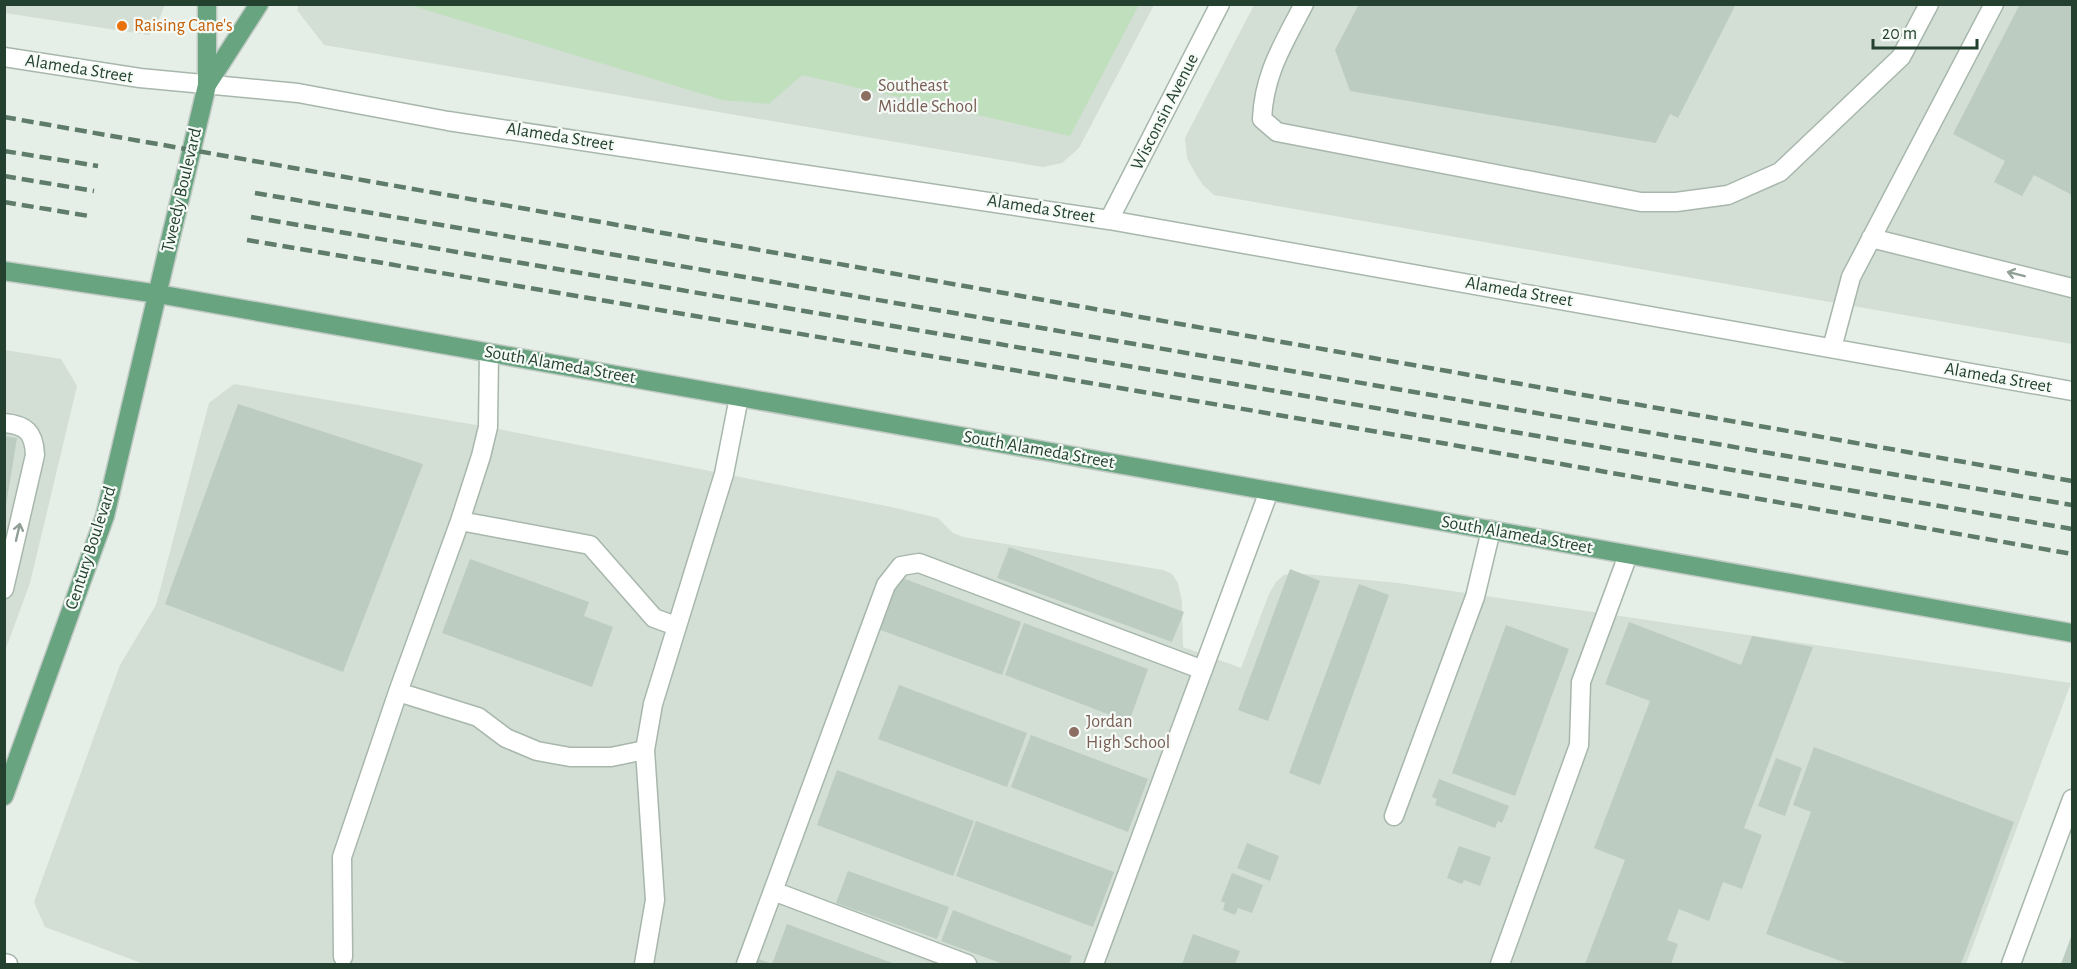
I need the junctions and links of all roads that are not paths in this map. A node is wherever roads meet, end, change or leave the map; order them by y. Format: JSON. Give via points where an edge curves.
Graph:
{"nodes":[{"id":1,"x":207,"y":4,"type":"edge"},
{"id":2,"x":259,"y":4,"type":"edge"},
{"id":3,"x":1220,"y":4,"type":"edge"},
{"id":4,"x":1304,"y":4,"type":"edge"},
{"id":5,"x":1929,"y":4,"type":"edge"},
{"id":6,"x":1994,"y":4,"type":"edge"},
{"id":7,"x":4,"y":57,"type":"edge"},
{"id":8,"x":207,"y":85,"type":"junction"},
{"id":9,"x":1109,"y":220,"type":"junction"},
{"id":10,"x":1871,"y":238,"type":"junction"},
{"id":11,"x":4,"y":271,"type":"edge"},
{"id":12,"x":2073,"y":288,"type":"edge"},
{"id":13,"x":158,"y":294,"type":"junction"},
{"id":14,"x":1832,"y":348,"type":"junction"},
{"id":15,"x":489,"y":353,"type":"junction"},
{"id":16,"x":2073,"y":391,"type":"edge"},
{"id":17,"x":739,"y":397,"type":"junction"},
{"id":18,"x":4,"y":423,"type":"edge"},
{"id":19,"x":1269,"y":491,"type":"junction"},
{"id":20,"x":460,"y":521,"type":"junction"},
{"id":21,"x":1491,"y":530,"type":"junction"},
{"id":22,"x":1628,"y":555,"type":"junction"},
{"id":23,"x":4,"y":590,"type":"edge"},
{"id":24,"x":676,"y":626,"type":"junction"},
{"id":25,"x":2073,"y":633,"type":"edge"},
{"id":26,"x":1203,"y":670,"type":"junction"},
{"id":27,"x":398,"y":692,"type":"junction"},
{"id":28,"x":645,"y":750,"type":"junction"},
{"id":29,"x":4,"y":796,"type":"edge"},
{"id":30,"x":2073,"y":799,"type":"edge"},
{"id":31,"x":1394,"y":816,"type":"dead end"},
{"id":32,"x":773,"y":891,"type":"junction"},
{"id":33,"x":343,"y":957,"type":"dead end"},
{"id":34,"x":644,"y":964,"type":"edge"},
{"id":35,"x":746,"y":964,"type":"edge"},
{"id":36,"x":967,"y":964,"type":"edge"},
{"id":37,"x":1094,"y":964,"type":"edge"},
{"id":38,"x":1500,"y":964,"type":"edge"},
{"id":39,"x":2011,"y":964,"type":"edge"}],
"edges":[{"from":1,"to":8,"type":"main road","name":"Tweedy Boulevard"},
{"from":2,"to":8,"type":"main road","name":"Tweedy Boulevard"},
{"from":3,"to":9,"type":"street","name":"Wisconsin Avenue"},
{"from":4,"to":5,"type":"street","via":[[1276,57],[1263,96],[1262,119],[1277,132],[1641,202],[1728,195],[1780,172],[1901,57]]},
{"from":6,"to":10,"type":"street"},
{"from":7,"to":8,"type":"street","name":"Alameda Street"},
{"from":8,"to":9,"type":"street","name":"Alameda Street","via":[[298,93],[448,121]]},
{"from":8,"to":13,"type":"main road","name":"Tweedy Boulevard","bridge":true},
{"from":9,"to":14,"type":"street","name":"Alameda Street"},
{"from":12,"to":10,"type":"street","one_way":true},
{"from":10,"to":14,"type":"street","via":[[1851,277]]},
{"from":11,"to":13,"type":"main road","name":"South Alameda Street"},
{"from":13,"to":15,"type":"main road","name":"South Alameda Street"},
{"from":13,"to":29,"type":"main road","name":"Century Boulevard","via":[[105,516]]},
{"from":14,"to":16,"type":"street","name":"Alameda Street"},
{"from":15,"to":17,"type":"main road","name":"South Alameda Street"},
{"from":15,"to":20,"type":"street","via":[[488,427]]},
{"from":17,"to":19,"type":"main road","name":"South Alameda Street"},
{"from":17,"to":24,"type":"street","via":[[724,474]]},
{"from":23,"to":18,"type":"street","one_way":true,"via":[[35,455],[35,445],[26,429]]},
{"from":19,"to":21,"type":"main road","name":"South Alameda Street"},
{"from":19,"to":26,"type":"street"},
{"from":20,"to":24,"type":"street","via":[[590,545],[654,618]]},
{"from":20,"to":27,"type":"street"},
{"from":21,"to":22,"type":"main road","name":"South Alameda Street"},
{"from":21,"to":31,"type":"street","via":[[1475,597]]},
{"from":22,"to":25,"type":"main road","name":"South Alameda Street"},
{"from":22,"to":38,"type":"street","via":[[1581,682],[1579,745]]},
{"from":24,"to":28,"type":"street","via":[[653,704]]},
{"from":26,"to":32,"type":"street","via":[[919,563],[900,566],[886,585]]},
{"from":26,"to":37,"type":"street"},
{"from":27,"to":28,"type":"street","via":[[478,717],[506,738],[537,751],[570,757],[611,757]]},
{"from":27,"to":33,"type":"street","via":[[342,857]]},
{"from":28,"to":34,"type":"street","via":[[655,900]]},
{"from":30,"to":39,"type":"street"},
{"from":32,"to":35,"type":"street"},
{"from":32,"to":36,"type":"street"}]}
